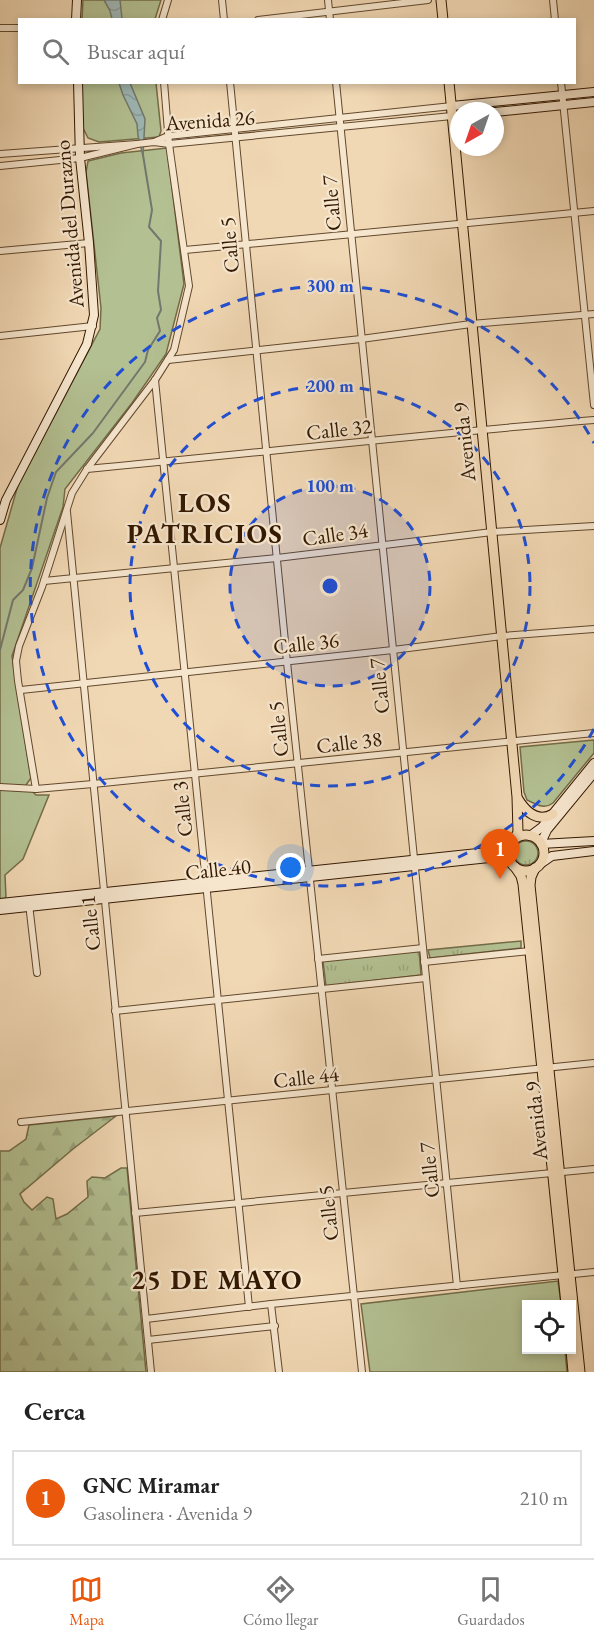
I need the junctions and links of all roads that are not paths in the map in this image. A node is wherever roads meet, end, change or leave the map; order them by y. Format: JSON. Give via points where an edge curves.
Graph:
{"nodes":[{"id":1,"x":77,"y":0,"type":"edge"},
{"id":2,"x":168,"y":0,"type":"edge"},
{"id":3,"x":222,"y":0,"type":"edge"},
{"id":4,"x":328,"y":0,"type":"edge"},
{"id":5,"x":428,"y":0,"type":"edge"},
{"id":6,"x":441,"y":0,"type":"edge"},
{"id":7,"x":553,"y":0,"type":"edge"},
{"id":8,"x":329,"y":11,"type":"junction"},
{"id":9,"x":76,"y":18,"type":"edge"},
{"id":10,"x":163,"y":18,"type":"edge"},
{"id":11,"x":224,"y":18,"type":"edge"},
{"id":12,"x":274,"y":18,"type":"edge"},
{"id":13,"x":330,"y":18,"type":"edge"},
{"id":14,"x":443,"y":18,"type":"edge"},
{"id":15,"x":555,"y":18,"type":"edge"},
{"id":16,"x":0,"y":28,"type":"edge"},
{"id":17,"x":18,"y":28,"type":"edge"},
{"id":18,"x":78,"y":84,"type":"edge"},
{"id":19,"x":164,"y":84,"type":"edge"},
{"id":20,"x":230,"y":84,"type":"edge"},
{"id":21,"x":336,"y":84,"type":"edge"},
{"id":22,"x":449,"y":84,"type":"edge"},
{"id":23,"x":561,"y":84,"type":"edge"},
{"id":24,"x":594,"y":92,"type":"edge"},
{"id":25,"x":562,"y":100,"type":"junction"},
{"id":26,"x":452,"y":102,"type":"edge"},
{"id":27,"x":594,"y":102,"type":"edge"},
{"id":28,"x":504,"y":107,"type":"edge"},
{"id":29,"x":504,"y":110,"type":"edge"},
{"id":30,"x":450,"y":113,"type":"edge"},
{"id":31,"x":450,"y":113,"type":"edge"},
{"id":32,"x":339,"y":118,"type":"junction"},
{"id":33,"x":340,"y":127,"type":"junction"},
{"id":34,"x":234,"y":129,"type":"junction"},
{"id":35,"x":168,"y":136,"type":"junction"},
{"id":36,"x":236,"y":137,"type":"junction"},
{"id":37,"x":154,"y":142,"type":"junction"},
{"id":38,"x":137,"y":144,"type":"junction"},
{"id":39,"x":169,"y":144,"type":"junction"},
{"id":40,"x":80,"y":146,"type":"junction"},
{"id":41,"x":0,"y":154,"type":"edge"},
{"id":42,"x":457,"y":156,"type":"edge"},
{"id":43,"x":80,"y":158,"type":"junction"},
{"id":44,"x":0,"y":166,"type":"edge"},
{"id":45,"x":594,"y":211,"type":"edge"},
{"id":46,"x":574,"y":213,"type":"junction"},
{"id":47,"x":462,"y":223,"type":"junction"},
{"id":48,"x":350,"y":236,"type":"junction"},
{"id":49,"x":89,"y":243,"type":"junction"},
{"id":50,"x":245,"y":245,"type":"junction"},
{"id":51,"x":185,"y":250,"type":"junction"},
{"id":52,"x":0,"y":251,"type":"edge"},
{"id":53,"x":594,"y":314,"type":"edge"},
{"id":54,"x":585,"y":315,"type":"junction"},
{"id":55,"x":471,"y":324,"type":"junction"},
{"id":56,"x":93,"y":326,"type":"junction"},
{"id":57,"x":0,"y":336,"type":"edge"},
{"id":58,"x":361,"y":339,"type":"junction"},
{"id":59,"x":256,"y":351,"type":"junction"},
{"id":60,"x":168,"y":360,"type":"junction"},
{"id":61,"x":155,"y":380,"type":"junction"},
{"id":62,"x":594,"y":405,"type":"edge"},
{"id":63,"x":594,"y":420,"type":"edge"},
{"id":64,"x":481,"y":429,"type":"junction"},
{"id":65,"x":371,"y":442,"type":"junction"},
{"id":66,"x":266,"y":452,"type":"junction"},
{"id":67,"x":163,"y":462,"type":"junction"},
{"id":68,"x":85,"y":472,"type":"junction"},
{"id":69,"x":3,"y":500,"type":"edge"},
{"id":70,"x":67,"y":512,"type":"junction"},
{"id":71,"x":0,"y":520,"type":"edge"},
{"id":72,"x":594,"y":526,"type":"edge"},
{"id":73,"x":492,"y":532,"type":"junction"},
{"id":74,"x":382,"y":544,"type":"junction"},
{"id":75,"x":277,"y":558,"type":"junction"},
{"id":76,"x":174,"y":568,"type":"junction"},
{"id":77,"x":73,"y":578,"type":"junction"},
{"id":78,"x":44,"y":581,"type":"junction"},
{"id":79,"x":594,"y":629,"type":"edge"},
{"id":80,"x":502,"y":636,"type":"junction"},
{"id":81,"x":393,"y":651,"type":"junction"},
{"id":82,"x":288,"y":662,"type":"junction"},
{"id":83,"x":185,"y":672,"type":"junction"},
{"id":84,"x":83,"y":683,"type":"junction"},
{"id":85,"x":21,"y":690,"type":"junction"},
{"id":86,"x":594,"y":733,"type":"edge"},
{"id":87,"x":512,"y":741,"type":"junction"},
{"id":88,"x":402,"y":753,"type":"junction"},
{"id":89,"x":594,"y":763,"type":"edge"},
{"id":90,"x":298,"y":765,"type":"junction"},
{"id":91,"x":594,"y":773,"type":"edge"},
{"id":92,"x":195,"y":774,"type":"junction"},
{"id":93,"x":93,"y":784,"type":"junction"},
{"id":94,"x":0,"y":787,"type":"edge"},
{"id":95,"x":36,"y":789,"type":"junction"},
{"id":96,"x":517,"y":797,"type":"junction"},
{"id":97,"x":553,"y":814,"type":"junction"},
{"id":98,"x":528,"y":836,"type":"junction"},
{"id":99,"x":594,"y":841,"type":"edge"},
{"id":100,"x":511,"y":844,"type":"junction"},
{"id":101,"x":541,"y":844,"type":"junction"},
{"id":102,"x":594,"y":851,"type":"edge"},
{"id":103,"x":414,"y":863,"type":"junction"},
{"id":104,"x":513,"y":865,"type":"junction"},
{"id":105,"x":537,"y":867,"type":"junction"},
{"id":106,"x":309,"y":874,"type":"junction"},
{"id":107,"x":207,"y":885,"type":"junction"},
{"id":108,"x":104,"y":896,"type":"junction"},
{"id":109,"x":0,"y":903,"type":"edge"},
{"id":110,"x":29,"y":904,"type":"junction"},
{"id":111,"x":0,"y":910,"type":"edge"},
{"id":112,"x":423,"y":948,"type":"junction"},
{"id":113,"x":530,"y":951,"type":"junction"},
{"id":114,"x":318,"y":959,"type":"junction"},
{"id":115,"x":424,"y":963,"type":"junction"},
{"id":116,"x":37,"y":973,"type":"dead end"},
{"id":117,"x":426,"y":978,"type":"junction"},
{"id":118,"x":322,"y":990,"type":"junction"},
{"id":119,"x":218,"y":1000,"type":"junction"},
{"id":120,"x":116,"y":1011,"type":"junction"},
{"id":121,"x":594,"y":1063,"type":"edge"},
{"id":122,"x":545,"y":1068,"type":"junction"},
{"id":123,"x":436,"y":1081,"type":"junction"},
{"id":124,"x":332,"y":1091,"type":"junction"},
{"id":125,"x":229,"y":1102,"type":"junction"},
{"id":126,"x":125,"y":1112,"type":"junction"},
{"id":127,"x":21,"y":1122,"type":"dead end"},
{"id":128,"x":594,"y":1169,"type":"edge"},
{"id":129,"x":556,"y":1173,"type":"junction"},
{"id":130,"x":447,"y":1184,"type":"junction"},
{"id":131,"x":343,"y":1194,"type":"junction"},
{"id":132,"x":239,"y":1203,"type":"junction"},
{"id":133,"x":135,"y":1213,"type":"junction"},
{"id":134,"x":594,"y":1272,"type":"edge"},
{"id":135,"x":567,"y":1275,"type":"junction"},
{"id":136,"x":457,"y":1287,"type":"junction"},
{"id":137,"x":354,"y":1297,"type":"junction"},
{"id":138,"x":566,"y":1300,"type":"edge"},
{"id":139,"x":272,"y":1304,"type":"junction"},
{"id":140,"x":249,"y":1307,"type":"junction"},
{"id":141,"x":146,"y":1319,"type":"junction"},
{"id":142,"x":275,"y":1326,"type":"junction"},
{"id":143,"x":148,"y":1341,"type":"junction"},
{"id":144,"x":571,"y":1354,"type":"edge"},
{"id":145,"x":151,"y":1372,"type":"edge"},
{"id":146,"x":279,"y":1372,"type":"edge"},
{"id":147,"x":362,"y":1372,"type":"edge"},
{"id":148,"x":573,"y":1372,"type":"edge"},
{"id":149,"x":580,"y":1372,"type":"edge"}],
"edges":[{"from":1,"to":9,"type":"main road"},
{"from":2,"to":10,"type":"street"},
{"from":3,"to":11,"type":"street"},
{"from":4,"to":8,"type":"street"},
{"from":5,"to":8,"type":"street"},
{"from":6,"to":14,"type":"main road"},
{"from":7,"to":15,"type":"street"},
{"from":8,"to":12,"type":"street"},
{"from":8,"to":13,"type":"street"},
{"from":16,"to":17,"type":"street"},
{"from":18,"to":40,"type":"main road","name":"Avenida del Durazno"},
{"from":19,"to":35,"type":"street"},
{"from":20,"to":34,"type":"street","name":"Calle 5"},
{"from":21,"to":32,"type":"street","name":"Calle 7"},
{"from":22,"to":26,"type":"main road","name":"Avenida 9"},
{"from":23,"to":25,"type":"street"},
{"from":24,"to":25,"type":"main road","name":"Avenida 26"},
{"from":25,"to":27,"type":"main road","name":"Avenida 26"},
{"from":25,"to":28,"type":"main road","name":"Avenida 26"},
{"from":25,"to":29,"type":"main road","name":"Avenida 26"},
{"from":25,"to":46,"type":"street"},
{"from":30,"to":32,"type":"street","name":"Avenida 26"},
{"from":31,"to":33,"type":"street","name":"Avenida 26"},
{"from":32,"to":33,"type":"street","name":"Calle 7"},
{"from":32,"to":34,"type":"street","name":"Avenida 26"},
{"from":33,"to":36,"type":"street","name":"Avenida 26"},
{"from":33,"to":48,"type":"street","name":"Calle 7"},
{"from":34,"to":35,"type":"street","name":"Avenida 26"},
{"from":34,"to":36,"type":"street","name":"Calle 5"},
{"from":35,"to":37,"type":"street","name":"Avenida 26"},
{"from":35,"to":39,"type":"street"},
{"from":36,"to":39,"type":"street","name":"Avenida 26"},
{"from":36,"to":50,"type":"street","name":"Calle 5"},
{"from":37,"to":38,"type":"street"},
{"from":37,"to":39,"type":"street","name":"Avenida 26"},
{"from":38,"to":40,"type":"street"},
{"from":38,"to":43,"type":"street"},
{"from":39,"to":51,"type":"street"},
{"from":40,"to":41,"type":"street"},
{"from":40,"to":43,"type":"main road","name":"Avenida del Durazno"},
{"from":42,"to":47,"type":"main road","name":"Avenida 9"},
{"from":43,"to":44,"type":"street"},
{"from":43,"to":49,"type":"main road","name":"Avenida del Durazno"},
{"from":45,"to":46,"type":"street"},
{"from":46,"to":47,"type":"street"},
{"from":46,"to":54,"type":"street"},
{"from":47,"to":48,"type":"street"},
{"from":47,"to":55,"type":"main road","name":"Avenida 9"},
{"from":48,"to":50,"type":"street"},
{"from":48,"to":58,"type":"street","name":"Calle 7"},
{"from":49,"to":52,"type":"street"},
{"from":49,"to":56,"type":"main road","name":"Avenida del Durazno"},
{"from":50,"to":51,"type":"street"},
{"from":50,"to":59,"type":"street","name":"Calle 5"},
{"from":51,"to":60,"type":"street","via":[[189,286],[174,350]]},
{"from":53,"to":54,"type":"street"},
{"from":54,"to":55,"type":"street"},
{"from":54,"to":62,"type":"street"},
{"from":55,"to":58,"type":"street"},
{"from":55,"to":64,"type":"main road","name":"Avenida 9"},
{"from":56,"to":57,"type":"street"},
{"from":56,"to":69,"type":"main road","name":"Avenida del Durazno"},
{"from":58,"to":59,"type":"street"},
{"from":58,"to":65,"type":"street","name":"Calle 7"},
{"from":59,"to":60,"type":"street"},
{"from":59,"to":66,"type":"street","name":"Calle 5"},
{"from":60,"to":61,"type":"street","name":"Calle 1"},
{"from":61,"to":67,"type":"street","name":"Calle 3"},
{"from":61,"to":68,"type":"street","name":"Calle 1"},
{"from":63,"to":64,"type":"street","name":"Calle 32"},
{"from":64,"to":65,"type":"street","name":"Calle 32"},
{"from":64,"to":73,"type":"main road","name":"Avenida 9"},
{"from":65,"to":66,"type":"street","name":"Calle 32"},
{"from":65,"to":74,"type":"street","name":"Calle 7"},
{"from":66,"to":67,"type":"street","name":"Calle 32"},
{"from":66,"to":75,"type":"street","name":"Calle 5"},
{"from":67,"to":68,"type":"street","name":"Calle 32"},
{"from":67,"to":76,"type":"street","name":"Calle 3"},
{"from":68,"to":70,"type":"street","name":"Calle 1","via":[[72,493]]},
{"from":69,"to":71,"type":"main road","name":"Avenida del Durazno"},
{"from":70,"to":77,"type":"street","name":"Calle 1"},
{"from":70,"to":78,"type":"street"},
{"from":72,"to":73,"type":"street","name":"Calle 34"},
{"from":73,"to":74,"type":"street","name":"Calle 34"},
{"from":73,"to":80,"type":"main road","name":"Avenida 9"},
{"from":74,"to":75,"type":"street","name":"Calle 34"},
{"from":74,"to":81,"type":"street","name":"Calle 7"},
{"from":75,"to":76,"type":"street","name":"Calle 34"},
{"from":75,"to":82,"type":"street","name":"Calle 5"},
{"from":76,"to":77,"type":"street","name":"Calle 34"},
{"from":76,"to":83,"type":"street","name":"Calle 3"},
{"from":77,"to":78,"type":"street","name":"Calle 34"},
{"from":77,"to":84,"type":"street","name":"Calle 1"},
{"from":78,"to":85,"type":"street","via":[[16,661]]},
{"from":79,"to":80,"type":"street","name":"Calle 36"},
{"from":80,"to":81,"type":"street","name":"Calle 36"},
{"from":80,"to":87,"type":"main road","name":"Avenida 9"},
{"from":81,"to":82,"type":"street","name":"Calle 36"},
{"from":81,"to":88,"type":"street","name":"Calle 7"},
{"from":82,"to":83,"type":"street","name":"Calle 36"},
{"from":82,"to":90,"type":"street","name":"Calle 5"},
{"from":83,"to":84,"type":"street","name":"Calle 36"},
{"from":83,"to":92,"type":"street","name":"Calle 3"},
{"from":84,"to":85,"type":"street","name":"Calle 36"},
{"from":84,"to":93,"type":"street","name":"Calle 1"},
{"from":85,"to":95,"type":"street"},
{"from":86,"to":87,"type":"street","name":"Calle 38"},
{"from":87,"to":88,"type":"street","name":"Calle 38"},
{"from":87,"to":96,"type":"main road","name":"Avenida 9"},
{"from":88,"to":90,"type":"street","name":"Calle 38"},
{"from":88,"to":103,"type":"street","name":"Calle 7"},
{"from":89,"to":97,"type":"main road"},
{"from":90,"to":92,"type":"street","name":"Calle 38"},
{"from":90,"to":106,"type":"street","name":"Calle 5"},
{"from":91,"to":101,"type":"main road","via":[[547,830]]},
{"from":92,"to":93,"type":"street","name":"Calle 38"},
{"from":92,"to":107,"type":"street","name":"Calle 3"},
{"from":93,"to":95,"type":"street","name":"Calle 38"},
{"from":93,"to":108,"type":"street","name":"Calle 1"},
{"from":94,"to":95,"type":"street","name":"Calle 38"},
{"from":96,"to":97,"type":"main road","via":[[527,812],[536,817]]},
{"from":96,"to":98,"type":"main road","name":"Avenida 9"},
{"from":96,"to":100,"type":"main road","name":"Avenida 9","via":[[518,832]]},
{"from":97,"to":98,"type":"main road"},
{"from":98,"to":100,"type":"main road","via":[[520,836]]},
{"from":98,"to":101,"type":"main road"},
{"from":99,"to":101,"type":"main road"},
{"from":100,"to":103,"type":"main road","name":"Calle 40","via":[[502,851]]},
{"from":100,"to":104,"type":"main road","via":[[508,853]]},
{"from":101,"to":105,"type":"main road","via":[[544,853]]},
{"from":102,"to":105,"type":"main road","via":[[552,856]]},
{"from":103,"to":104,"type":"main road","name":"Calle 40","via":[[502,858]]},
{"from":103,"to":106,"type":"main road","name":"Calle 40"},
{"from":103,"to":112,"type":"street","name":"Calle 7"},
{"from":104,"to":105,"type":"main road","via":[[525,871]]},
{"from":104,"to":113,"type":"main road","name":"Avenida 9","via":[[523,884]]},
{"from":105,"to":122,"type":"main road","name":"Avenida 9","via":[[530,885]]},
{"from":106,"to":107,"type":"main road","name":"Calle 40"},
{"from":106,"to":114,"type":"street","name":"Calle 5"},
{"from":107,"to":108,"type":"main road","name":"Calle 40"},
{"from":107,"to":119,"type":"street","name":"Calle 3"},
{"from":108,"to":110,"type":"main road","name":"Calle 40"},
{"from":108,"to":120,"type":"street","name":"Calle 1"},
{"from":109,"to":110,"type":"main road","name":"Calle 40"},
{"from":110,"to":111,"type":"main road","name":"Calle 40"},
{"from":110,"to":116,"type":"street"},
{"from":112,"to":114,"type":"street"},
{"from":112,"to":115,"type":"street","name":"Calle 7"},
{"from":113,"to":115,"type":"street"},
{"from":113,"to":122,"type":"main road","name":"Avenida 9"},
{"from":114,"to":118,"type":"street","name":"Calle 5"},
{"from":115,"to":117,"type":"street","name":"Calle 7"},
{"from":117,"to":118,"type":"street"},
{"from":117,"to":123,"type":"street","name":"Calle 7"},
{"from":118,"to":119,"type":"street"},
{"from":118,"to":124,"type":"street","name":"Calle 5"},
{"from":119,"to":120,"type":"street"},
{"from":119,"to":125,"type":"street","name":"Calle 3"},
{"from":120,"to":126,"type":"street","name":"Calle 1"},
{"from":121,"to":122,"type":"street","name":"Calle 44"},
{"from":122,"to":123,"type":"street","name":"Calle 44"},
{"from":122,"to":129,"type":"main road","name":"Avenida 9"},
{"from":123,"to":124,"type":"street","name":"Calle 44"},
{"from":123,"to":130,"type":"street","name":"Calle 7"},
{"from":124,"to":125,"type":"street","name":"Calle 44"},
{"from":124,"to":131,"type":"street","name":"Calle 5"},
{"from":125,"to":126,"type":"street","name":"Calle 44"},
{"from":125,"to":132,"type":"street","name":"Calle 3"},
{"from":126,"to":127,"type":"street","name":"Calle 44"},
{"from":126,"to":133,"type":"street","name":"Calle 1"},
{"from":128,"to":129,"type":"street"},
{"from":129,"to":130,"type":"street"},
{"from":129,"to":135,"type":"main road","name":"Avenida 9"},
{"from":130,"to":131,"type":"street"},
{"from":130,"to":136,"type":"street","name":"Calle 7"},
{"from":131,"to":132,"type":"street"},
{"from":131,"to":137,"type":"street","name":"Calle 5"},
{"from":132,"to":133,"type":"street"},
{"from":132,"to":140,"type":"street","name":"Calle 3"},
{"from":133,"to":141,"type":"street","name":"Calle 1"},
{"from":134,"to":135,"type":"street"},
{"from":135,"to":136,"type":"street"},
{"from":135,"to":138,"type":"main road","name":"Avenida 9"},
{"from":135,"to":149,"type":"main road","name":"Avenida 9"},
{"from":136,"to":137,"type":"street"},
{"from":137,"to":139,"type":"street"},
{"from":137,"to":147,"type":"street","name":"Calle 5"},
{"from":139,"to":140,"type":"street"},
{"from":139,"to":142,"type":"street"},
{"from":140,"to":141,"type":"street"},
{"from":141,"to":143,"type":"street","name":"Calle 1"},
{"from":142,"to":143,"type":"street"},
{"from":142,"to":146,"type":"street"},
{"from":143,"to":145,"type":"street","name":"Calle 1"},
{"from":144,"to":148,"type":"main road"}]}
